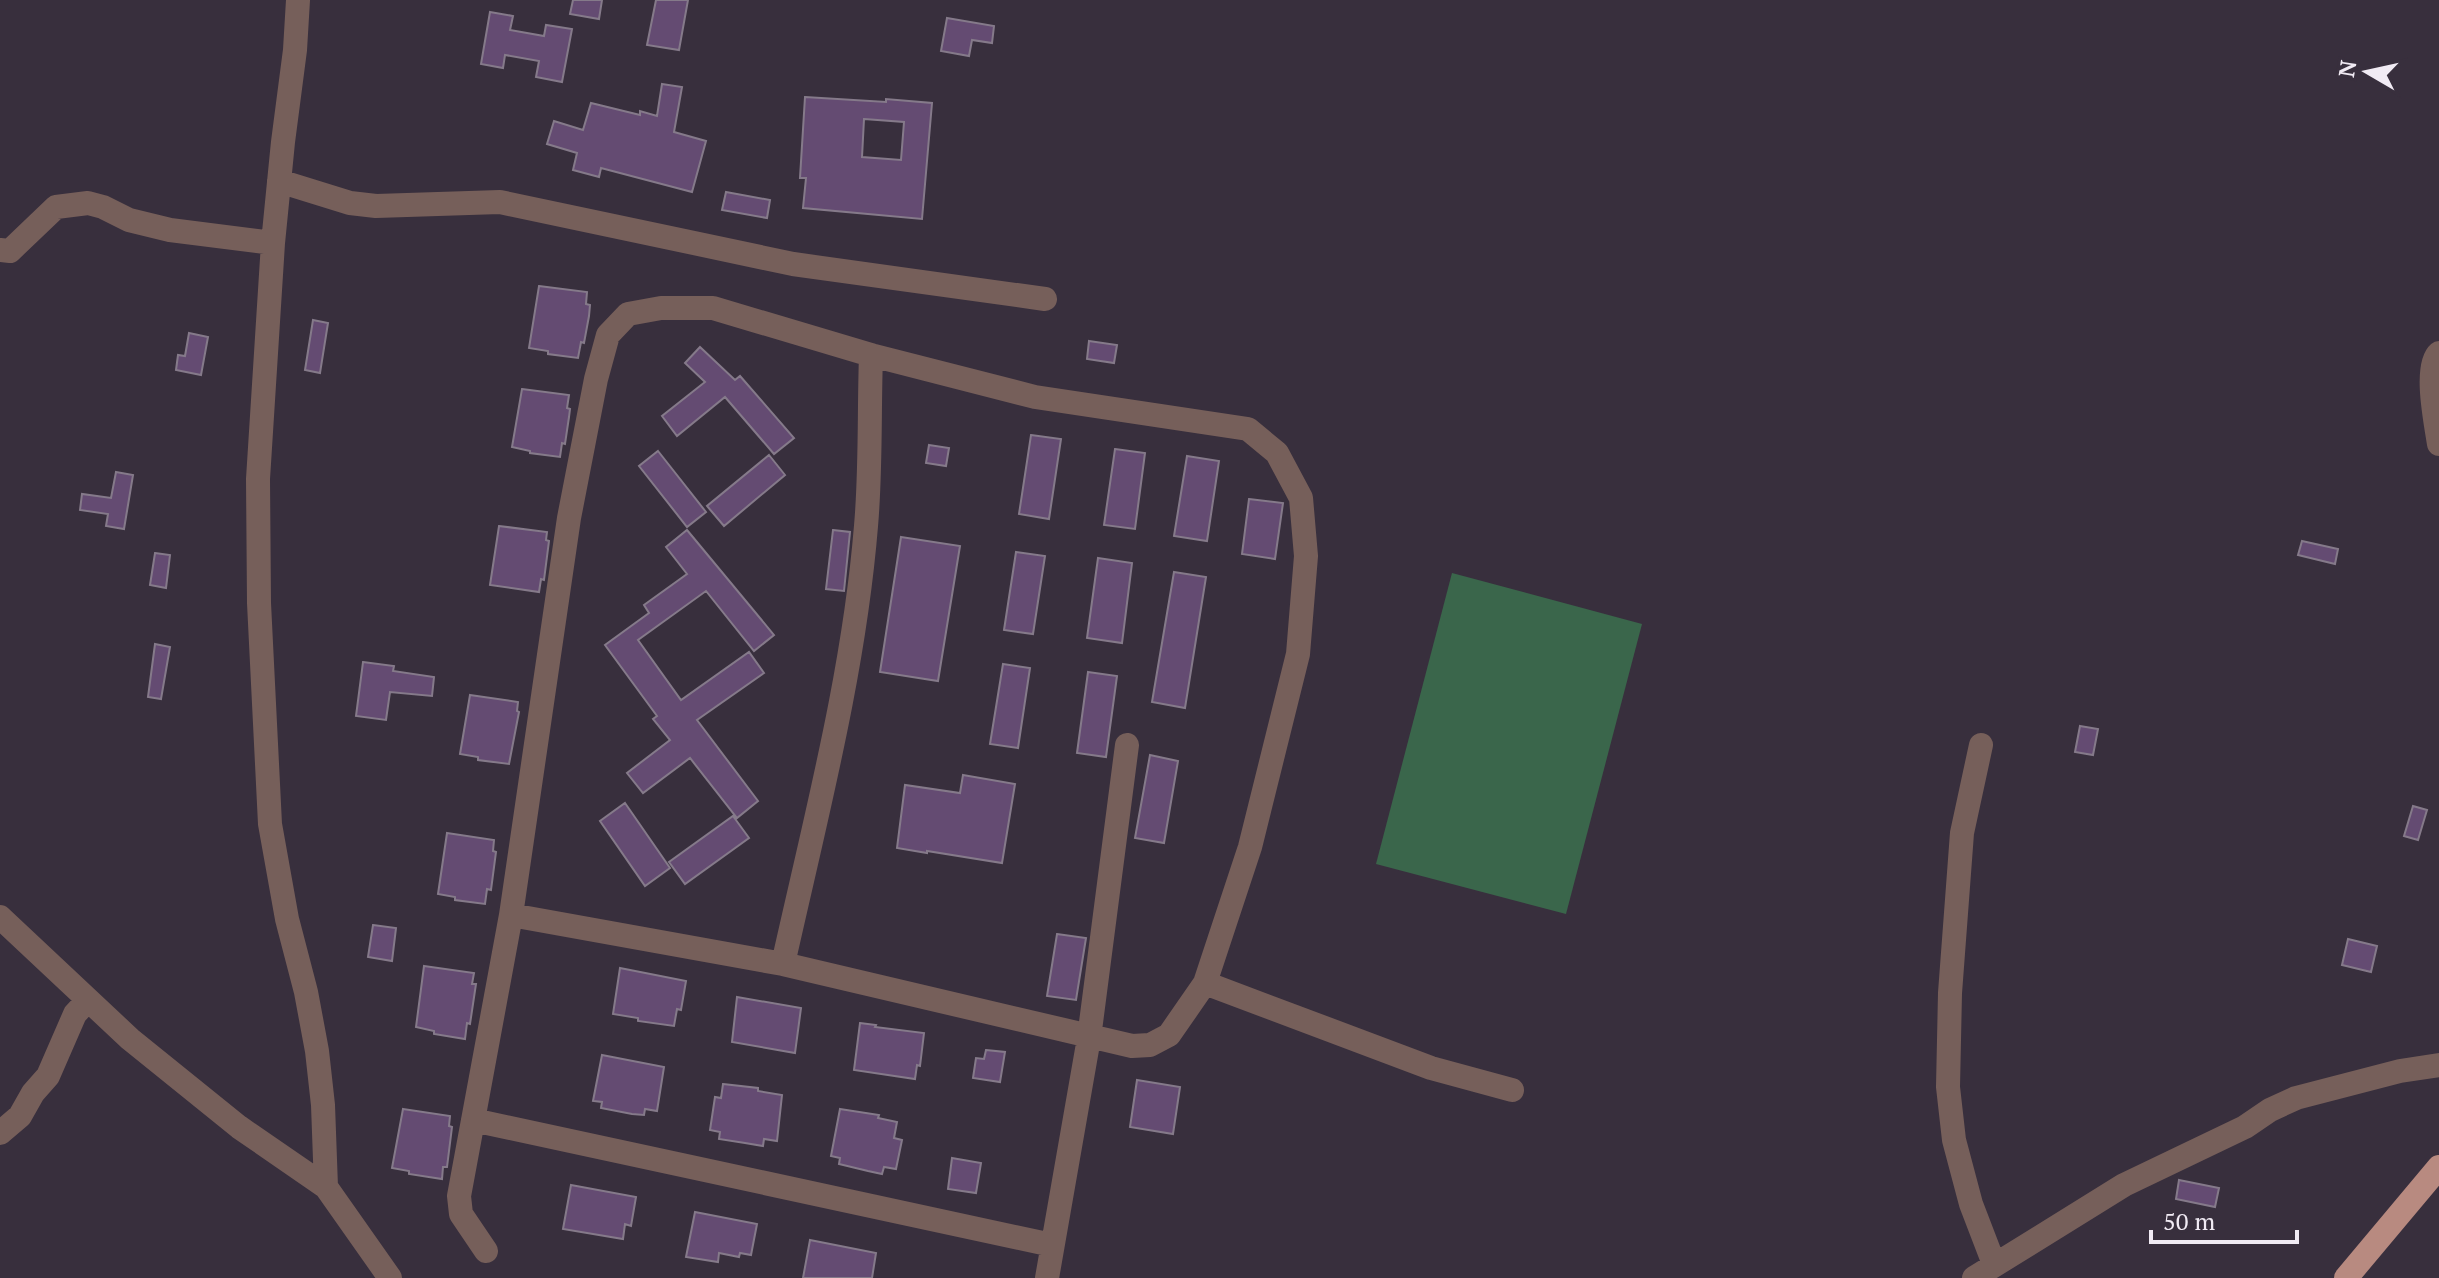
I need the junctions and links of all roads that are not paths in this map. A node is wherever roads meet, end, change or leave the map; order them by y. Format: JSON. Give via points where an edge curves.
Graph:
{"nodes":[{"id":1,"x":298,"y":0,"type":"edge"},
{"id":2,"x":279,"y":181,"type":"junction"},
{"id":3,"x":273,"y":243,"type":"junction"},
{"id":4,"x":0,"y":250,"type":"edge"},
{"id":5,"x":1045,"y":299,"type":"dead end"},
{"id":6,"x":2439,"y":353,"type":"edge"},
{"id":7,"x":871,"y":355,"type":"junction"},
{"id":8,"x":2439,"y":444,"type":"edge"},
{"id":9,"x":1127,"y":745,"type":"dead end"},
{"id":10,"x":1981,"y":745,"type":"dead end"},
{"id":11,"x":511,"y":915,"type":"junction"},
{"id":12,"x":0,"y":917,"type":"edge"},
{"id":13,"x":783,"y":964,"type":"junction"},
{"id":14,"x":1205,"y":983,"type":"junction"},
{"id":15,"x":88,"y":1000,"type":"junction"},
{"id":16,"x":1089,"y":1038,"type":"junction"},
{"id":17,"x":2439,"y":1065,"type":"edge"},
{"id":18,"x":1512,"y":1090,"type":"dead end"},
{"id":19,"x":473,"y":1120,"type":"junction"},
{"id":20,"x":0,"y":1133,"type":"edge"},
{"id":21,"x":2439,"y":1167,"type":"edge"},
{"id":22,"x":326,"y":1187,"type":"junction"},
{"id":23,"x":1052,"y":1245,"type":"junction"},
{"id":24,"x":486,"y":1251,"type":"dead end"},
{"id":25,"x":1984,"y":1271,"type":"edge"},
{"id":26,"x":392,"y":1277,"type":"edge"},
{"id":27,"x":1047,"y":1278,"type":"edge"},
{"id":28,"x":2346,"y":1278,"type":"edge"}],
"edges":[{"from":1,"to":2,"type":"street"},
{"from":2,"to":3,"type":"street"},
{"from":2,"to":5,"type":"street","via":[[376,206],[500,202],[793,264]]},
{"from":3,"to":4,"type":"street","via":[[170,230],[88,203],[56,207],[10,251]]},
{"from":3,"to":22,"type":"street","via":[[258,479],[270,824],[317,1051]]},
{"from":6,"to":8,"type":"street","via":[[2432,371]]},
{"from":7,"to":11,"type":"street","via":[[713,308],[628,314],[608,335],[569,518]]},
{"from":7,"to":13,"type":"street","via":[[867,525],[856,616]]},
{"from":7,"to":14,"type":"street","via":[[1035,397],[1248,429],[1277,453],[1301,498],[1306,556],[1298,654],[1250,847]]},
{"from":9,"to":16,"type":"street"},
{"from":10,"to":25,"type":"street","via":[[1962,833],[1948,1087],[1954,1140]]},
{"from":11,"to":13,"type":"street"},
{"from":11,"to":19,"type":"street"},
{"from":12,"to":15,"type":"street"},
{"from":13,"to":16,"type":"street"},
{"from":14,"to":16,"type":"street","via":[[1169,1035],[1150,1045]]},
{"from":14,"to":18,"type":"street","via":[[1431,1068]]},
{"from":15,"to":20,"type":"street","via":[[75,1014],[48,1076],[20,1116]]},
{"from":15,"to":22,"type":"street","via":[[239,1127]]},
{"from":16,"to":23,"type":"street"},
{"from":17,"to":25,"type":"street","via":[[2296,1098],[2124,1185]]},
{"from":19,"to":23,"type":"street"},
{"from":19,"to":24,"type":"street","via":[[459,1196],[461,1214]]},
{"from":21,"to":28,"type":"main road"},
{"from":22,"to":26,"type":"street"},
{"from":23,"to":27,"type":"street"}]}
